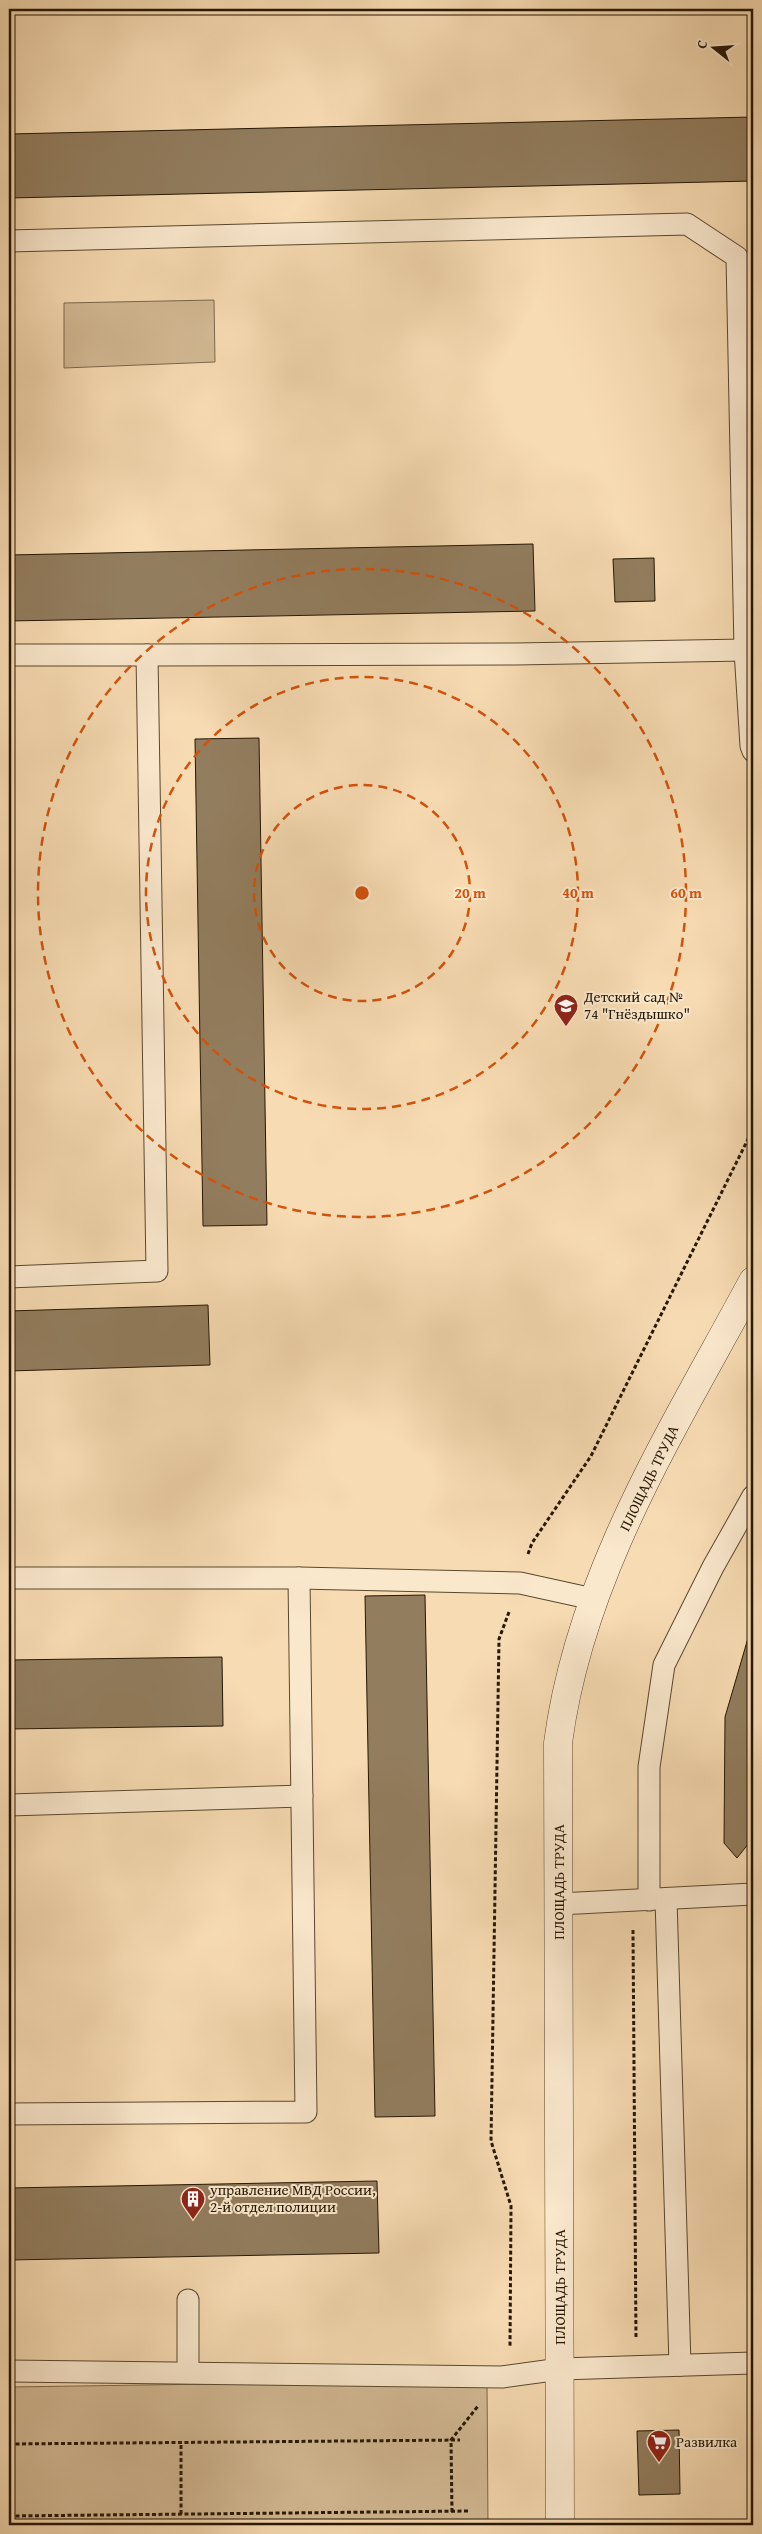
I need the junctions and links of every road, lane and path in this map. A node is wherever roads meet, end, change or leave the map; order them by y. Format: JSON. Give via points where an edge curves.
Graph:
{"nodes":[{"id":1,"x":9,"y":241,"type":"edge"},
{"id":2,"x":745,"y":650,"type":"junction"},
{"id":3,"x":9,"y":655,"type":"edge"},
{"id":4,"x":147,"y":655,"type":"junction"},
{"id":5,"x":753,"y":751,"type":"edge"},
{"id":6,"x":753,"y":1129,"type":"edge"},
{"id":7,"x":9,"y":1277,"type":"edge"},
{"id":8,"x":749,"y":1298,"type":"edge"},
{"id":9,"x":753,"y":1496,"type":"edge"},
{"id":10,"x":9,"y":1578,"type":"edge"},
{"id":11,"x":299,"y":1578,"type":"junction"},
{"id":12,"x":520,"y":1583,"type":"junction"},
{"id":13,"x":593,"y":1599,"type":"junction"},
{"id":14,"x":302,"y":1796,"type":"junction"},
{"id":15,"x":9,"y":1805,"type":"edge"},
{"id":16,"x":753,"y":1894,"type":"edge"},
{"id":17,"x":649,"y":1900,"type":"junction"},
{"id":18,"x":559,"y":1904,"type":"junction"},
{"id":19,"x":9,"y":2114,"type":"edge"},
{"id":20,"x":188,"y":2300,"type":"dead end"},
{"id":21,"x":753,"y":2363,"type":"edge"},
{"id":22,"x":680,"y":2365,"type":"junction"},
{"id":23,"x":636,"y":2367,"type":"junction"},
{"id":24,"x":560,"y":2369,"type":"junction"},
{"id":25,"x":9,"y":2371,"type":"edge"},
{"id":26,"x":188,"y":2372,"type":"junction"},
{"id":27,"x":502,"y":2377,"type":"junction"},
{"id":28,"x":451,"y":2440,"type":"junction"},
{"id":29,"x":460,"y":2440,"type":"dead end"},
{"id":30,"x":181,"y":2442,"type":"junction"},
{"id":31,"x":9,"y":2444,"type":"edge"},
{"id":32,"x":452,"y":2512,"type":"junction"},
{"id":33,"x":470,"y":2512,"type":"dead end"},
{"id":34,"x":181,"y":2514,"type":"junction"},
{"id":35,"x":9,"y":2516,"type":"edge"},
{"id":36,"x":560,"y":2525,"type":"edge"}],
"edges":[{"from":1,"to":2,"type":"lane","via":[[687,224],[737,257]]},
{"from":2,"to":4,"type":"lane"},
{"from":2,"to":5,"type":"lane"},
{"from":3,"to":4,"type":"lane"},
{"from":4,"to":7,"type":"lane","via":[[158,1271]]},
{"from":6,"to":12,"type":"path","via":[[591,1456],[532,1543]]},
{"from":8,"to":13,"type":"street","name":"ПЛОЩАДЬ ТРУДА","via":[[646,1479]]},
{"from":9,"to":17,"type":"lane","via":[[664,1665],[649,1767]]},
{"from":10,"to":11,"type":"lane"},
{"from":11,"to":12,"type":"lane"},
{"from":11,"to":14,"type":"lane"},
{"from":12,"to":13,"type":"lane"},
{"from":12,"to":27,"type":"path","via":[[498,1639],[491,2141],[511,2206],[510,2367]]},
{"from":13,"to":18,"type":"street","name":"ПЛОЩАДЬ ТРУДА","via":[[573,1661],[558,1743]]},
{"from":14,"to":15,"type":"lane"},
{"from":14,"to":19,"type":"lane","via":[[306,2112]]},
{"from":16,"to":17,"type":"lane"},
{"from":17,"to":18,"type":"lane"},
{"from":17,"to":22,"type":"lane"},
{"from":17,"to":23,"type":"path"},
{"from":18,"to":24,"type":"street","name":"ПЛОЩАДЬ ТРУДА"},
{"from":20,"to":26,"type":"lane"},
{"from":21,"to":22,"type":"lane"},
{"from":22,"to":23,"type":"lane"},
{"from":23,"to":24,"type":"lane"},
{"from":24,"to":27,"type":"lane"},
{"from":24,"to":36,"type":"street","name":"ПЛОЩАДЬ ТРУДА"},
{"from":25,"to":26,"type":"lane"},
{"from":26,"to":27,"type":"lane"},
{"from":27,"to":28,"type":"path"},
{"from":28,"to":29,"type":"path"},
{"from":28,"to":30,"type":"path"},
{"from":28,"to":32,"type":"path"},
{"from":30,"to":31,"type":"path"},
{"from":30,"to":34,"type":"path"},
{"from":32,"to":33,"type":"path"},
{"from":32,"to":34,"type":"path"},
{"from":34,"to":35,"type":"path"}]}
